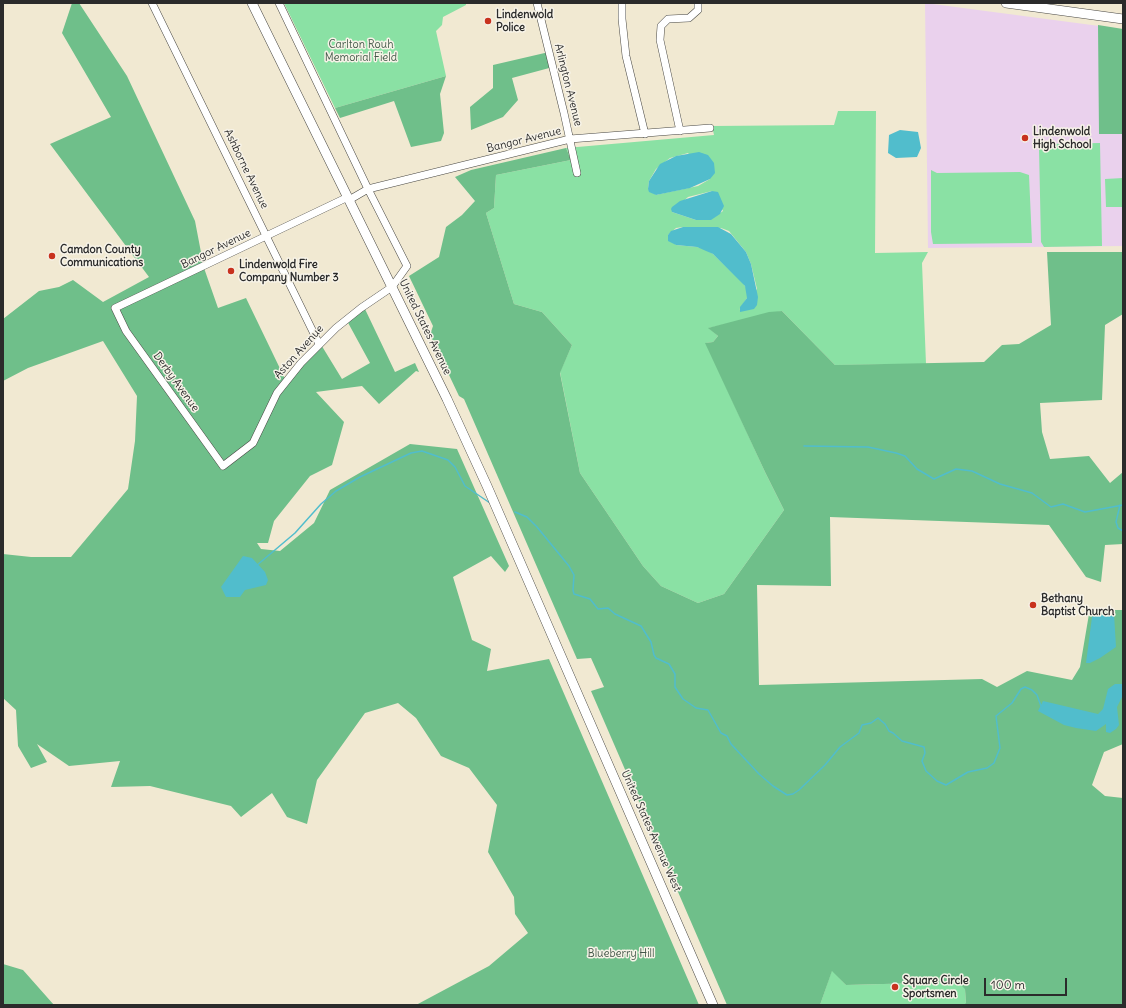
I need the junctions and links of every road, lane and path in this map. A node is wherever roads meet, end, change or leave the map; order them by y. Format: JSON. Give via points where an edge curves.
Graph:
{"nodes":[{"id":1,"x":152,"y":3,"type":"edge"},
{"id":2,"x":252,"y":3,"type":"edge"},
{"id":3,"x":258,"y":3,"type":"edge"},
{"id":4,"x":279,"y":3,"type":"edge"},
{"id":5,"x":537,"y":3,"type":"edge"},
{"id":6,"x":622,"y":3,"type":"edge"},
{"id":7,"x":698,"y":3,"type":"edge"},
{"id":8,"x":1006,"y":3,"type":"edge"},
{"id":9,"x":1123,"y":19,"type":"edge"},
{"id":10,"x":261,"y":21,"type":"junction"},
{"id":11,"x":710,"y":128,"type":"dead end"},
{"id":12,"x":680,"y":131,"type":"junction"},
{"id":13,"x":645,"y":134,"type":"junction"},
{"id":14,"x":570,"y":139,"type":"junction"},
{"id":15,"x":577,"y":174,"type":"dead end"},
{"id":16,"x":368,"y":189,"type":"junction"},
{"id":17,"x":349,"y":198,"type":"junction"},
{"id":18,"x":267,"y":237,"type":"junction"},
{"id":19,"x":407,"y":266,"type":"joint"},
{"id":20,"x":392,"y":287,"type":"junction"},
{"id":21,"x":115,"y":308,"type":"joint"},
{"id":22,"x":319,"y":344,"type":"junction"},
{"id":23,"x":223,"y":466,"type":"joint"},
{"id":24,"x":566,"y":666,"type":"joint"},
{"id":25,"x":713,"y":1005,"type":"edge"}],
"edges":[{"from":1,"to":18,"type":"street","name":"Ashborne Avenue"},
{"from":2,"to":10,"type":"street","name":"United States Avenue"},
{"from":3,"to":10,"type":"street"},
{"from":4,"to":16,"type":"street","name":"United States Avenue"},
{"from":5,"to":14,"type":"street","name":"Arlington Avenue"},
{"from":6,"to":13,"type":"street","via":[[626,56]]},
{"from":7,"to":12,"type":"street","via":[[698,10],[689,18],[668,19],[661,26],[660,40]]},
{"from":8,"to":9,"type":"street"},
{"from":10,"to":17,"type":"street","name":"United States Avenue"},
{"from":11,"to":12,"type":"street","name":"Bangor Avenue"},
{"from":12,"to":13,"type":"street","name":"Bangor Avenue"},
{"from":13,"to":14,"type":"street","name":"Bangor Avenue"},
{"from":14,"to":15,"type":"street","name":"Arlington Avenue"},
{"from":14,"to":16,"type":"street","name":"Bangor Avenue"},
{"from":16,"to":17,"type":"street","name":"Bangor Avenue"},
{"from":16,"to":19,"type":"street","name":"United States Avenue"},
{"from":17,"to":18,"type":"street","name":"Bangor Avenue"},
{"from":17,"to":20,"type":"street","name":"United States Avenue"},
{"from":18,"to":21,"type":"street","name":"Bangor Avenue"},
{"from":18,"to":22,"type":"street","name":"Ashborne Avenue"},
{"from":19,"to":20,"type":"street","name":"Aston Avenue"},
{"from":20,"to":22,"type":"street","name":"Aston Avenue","via":[[361,308]]},
{"from":20,"to":24,"type":"street","name":"United States Avenue","via":[[488,486]]},
{"from":21,"to":23,"type":"street","name":"Derby Avenue","via":[[126,332]]},
{"from":22,"to":23,"type":"street","name":"Aston Avenue","via":[[277,393],[253,443]]},
{"from":24,"to":25,"type":"street","name":"United States Avenue West"}]}
